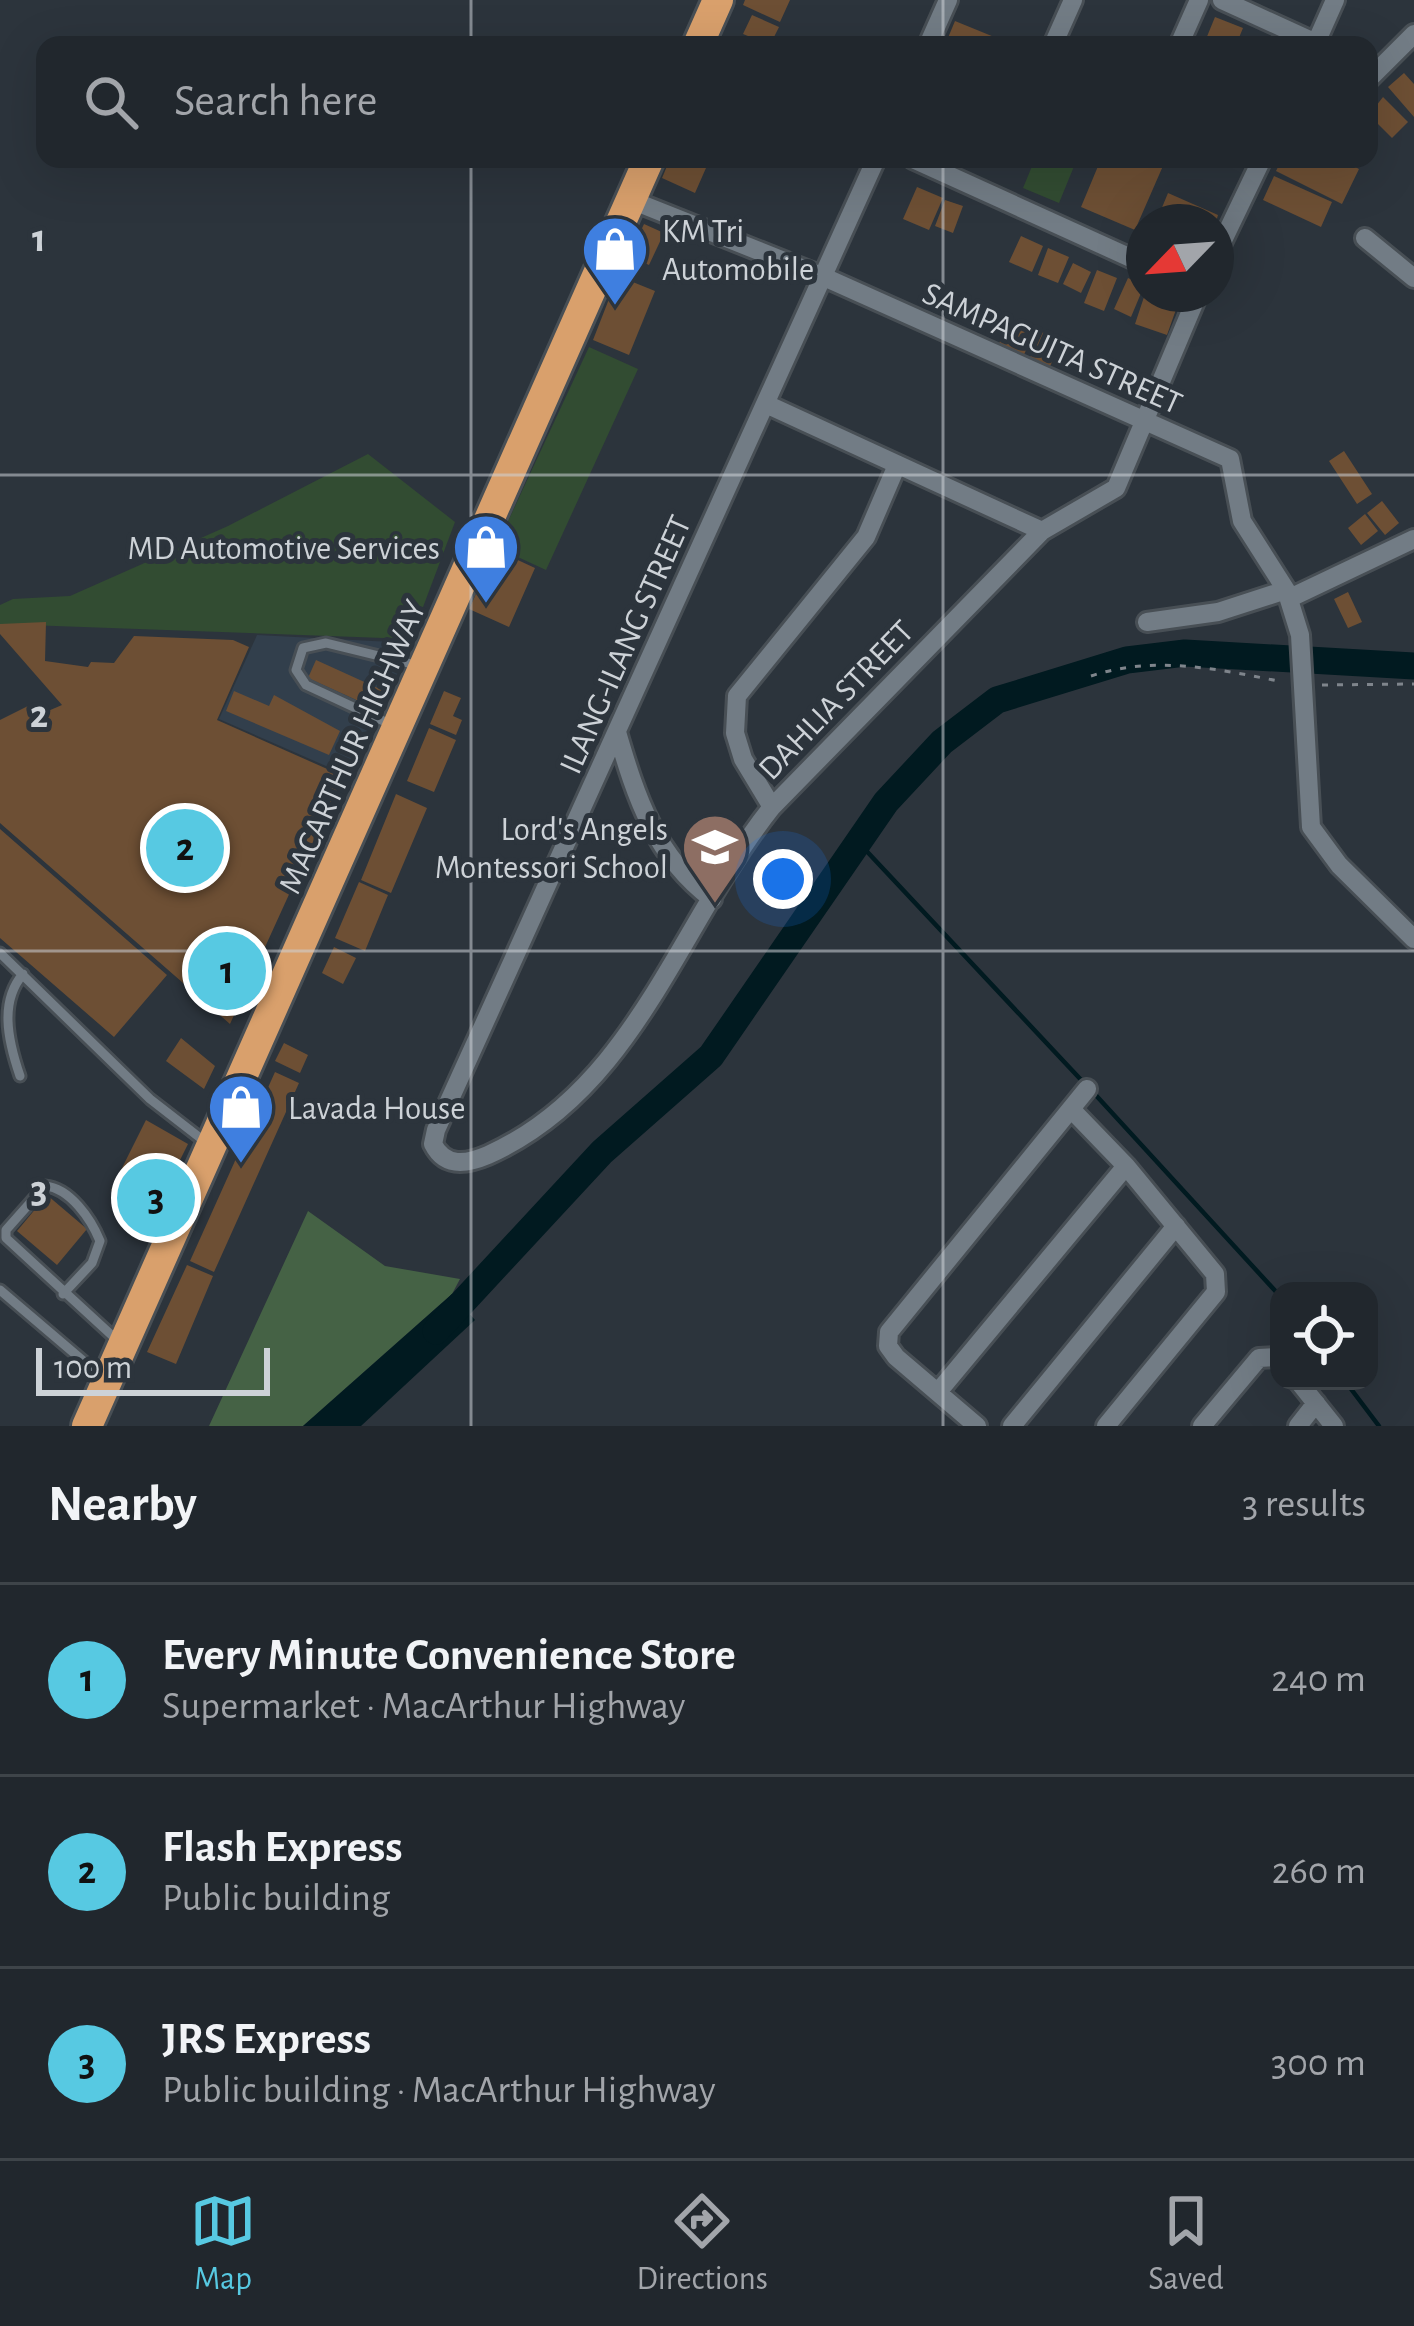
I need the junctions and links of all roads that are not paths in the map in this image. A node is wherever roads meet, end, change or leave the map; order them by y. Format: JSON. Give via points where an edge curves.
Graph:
{"nodes":[{"id":1,"x":718,"y":0,"type":"edge"},
{"id":2,"x":948,"y":0,"type":"edge"},
{"id":3,"x":1073,"y":0,"type":"edge"},
{"id":4,"x":1199,"y":0,"type":"edge"},
{"id":5,"x":1222,"y":0,"type":"edge"},
{"id":6,"x":1335,"y":0,"type":"edge"},
{"id":7,"x":1414,"y":34,"type":"edge"},
{"id":8,"x":702,"y":36,"type":"edge"},
{"id":9,"x":932,"y":36,"type":"edge"},
{"id":10,"x":1057,"y":36,"type":"edge"},
{"id":11,"x":1183,"y":36,"type":"edge"},
{"id":12,"x":1298,"y":36,"type":"edge"},
{"id":13,"x":1319,"y":36,"type":"edge"},
{"id":14,"x":1378,"y":71,"type":"edge"},
{"id":15,"x":645,"y":168,"type":"edge"},
{"id":16,"x":872,"y":168,"type":"edge"},
{"id":17,"x":933,"y":168,"type":"edge"},
{"id":18,"x":1258,"y":168,"type":"edge"},
{"id":19,"x":631,"y":200,"type":"junction"},
{"id":20,"x":1234,"y":217,"type":"edge"},
{"id":21,"x":1365,"y":238,"type":"dead end"},
{"id":22,"x":1126,"y":256,"type":"edge"},
{"id":23,"x":824,"y":277,"type":"junction"},
{"id":24,"x":1414,"y":278,"type":"edge"},
{"id":25,"x":1190,"y":312,"type":"edge"},
{"id":26,"x":766,"y":404,"type":"junction"},
{"id":27,"x":1144,"y":421,"type":"junction"},
{"id":28,"x":897,"y":465,"type":"junction"},
{"id":29,"x":1042,"y":531,"type":"junction"},
{"id":30,"x":1414,"y":539,"type":"edge"},
{"id":31,"x":1288,"y":594,"type":"junction"},
{"id":32,"x":1147,"y":622,"type":"dead end"},
{"id":33,"x":425,"y":667,"type":"junction"},
{"id":34,"x":398,"y":728,"type":"junction"},
{"id":35,"x":617,"y":732,"type":"junction"},
{"id":36,"x":772,"y":807,"type":"junction"},
{"id":37,"x":712,"y":899,"type":"junction"},
{"id":38,"x":1414,"y":939,"type":"edge"},
{"id":39,"x":0,"y":953,"type":"edge"},
{"id":40,"x":23,"y":974,"type":"junction"},
{"id":41,"x":20,"y":1076,"type":"dead end"},
{"id":42,"x":1087,"y":1089,"type":"dead end"},
{"id":43,"x":1072,"y":1110,"type":"junction"},
{"id":44,"x":213,"y":1148,"type":"junction"},
{"id":45,"x":438,"y":1153,"type":"joint"},
{"id":46,"x":1126,"y":1166,"type":"junction"},
{"id":47,"x":1176,"y":1226,"type":"junction"},
{"id":48,"x":0,"y":1290,"type":"edge"},
{"id":49,"x":63,"y":1294,"type":"junction"},
{"id":50,"x":122,"y":1344,"type":"junction"},
{"id":51,"x":1270,"y":1357,"type":"edge"},
{"id":52,"x":106,"y":1380,"type":"junction"},
{"id":53,"x":1305,"y":1390,"type":"edge"},
{"id":54,"x":938,"y":1391,"type":"junction"},
{"id":55,"x":1316,"y":1403,"type":"junction"},
{"id":56,"x":87,"y":1426,"type":"edge"},
{"id":57,"x":976,"y":1426,"type":"edge"},
{"id":58,"x":1012,"y":1426,"type":"edge"},
{"id":59,"x":1106,"y":1426,"type":"edge"},
{"id":60,"x":1202,"y":1426,"type":"edge"},
{"id":61,"x":1298,"y":1426,"type":"edge"},
{"id":62,"x":1334,"y":1426,"type":"edge"}],
"edges":[{"from":1,"to":8,"type":"highway"},
{"from":2,"to":9,"type":"street"},
{"from":3,"to":10,"type":"street"},
{"from":4,"to":11,"type":"street"},
{"from":5,"to":12,"type":"street"},
{"from":6,"to":13,"type":"street"},
{"from":7,"to":14,"type":"street"},
{"from":15,"to":19,"type":"highway","name":"MACARTHUR HIGHWAY"},
{"from":16,"to":23,"type":"street","name":"ILANG-ILANG STREET"},
{"from":17,"to":22,"type":"street"},
{"from":18,"to":20,"type":"street"},
{"from":19,"to":23,"type":"street","name":"SAMPAGUITA STREET"},
{"from":19,"to":33,"type":"highway","name":"MACARTHUR HIGHWAY"},
{"from":21,"to":24,"type":"street"},
{"from":23,"to":26,"type":"street","name":"ILANG-ILANG STREET"},
{"from":23,"to":27,"type":"street","name":"SAMPAGUITA STREET"},
{"from":25,"to":27,"type":"street","name":"DAHLIA STREET"},
{"from":26,"to":28,"type":"street"},
{"from":26,"to":35,"type":"street","name":"ILANG-ILANG STREET"},
{"from":27,"to":29,"type":"street","name":"DAHLIA STREET","via":[[1116,488]]},
{"from":27,"to":31,"type":"street","name":"SAMPAGUITA STREET","via":[[1230,459],[1242,521]]},
{"from":28,"to":29,"type":"street"},
{"from":28,"to":36,"type":"street","via":[[866,537],[736,696],[743,760]]},
{"from":29,"to":36,"type":"street","name":"DAHLIA STREET"},
{"from":30,"to":31,"type":"street"},
{"from":31,"to":32,"type":"street"},
{"from":31,"to":38,"type":"street","name":"SAMPAGUITA STREET","via":[[1300,635],[1311,826]]},
{"from":33,"to":34,"type":"highway","name":"MACARTHUR HIGHWAY"},
{"from":33,"to":34,"type":"lane","via":[[326,643],[303,648],[296,670],[306,685]]},
{"from":34,"to":44,"type":"highway","name":"MACARTHUR HIGHWAY"},
{"from":35,"to":37,"type":"street","via":[[644,818],[680,873]]},
{"from":35,"to":45,"type":"street","name":"ILANG-ILANG STREET","via":[[436,1130]]},
{"from":36,"to":37,"type":"street","name":"DAHLIA STREET"},
{"from":37,"to":45,"type":"street","name":"DAHLIA STREET","via":[[591,1082],[484,1156],[464,1164]]},
{"from":39,"to":40,"type":"lane"},
{"from":40,"to":41,"type":"lane","via":[[0,1001]]},
{"from":40,"to":44,"type":"lane","via":[[150,1099]]},
{"from":42,"to":43,"type":"street"},
{"from":43,"to":46,"type":"street"},
{"from":43,"to":54,"type":"street","via":[[890,1332],[896,1357]]},
{"from":44,"to":50,"type":"highway","name":"MACARTHUR HIGHWAY"},
{"from":46,"to":47,"type":"street"},
{"from":46,"to":54,"type":"street"},
{"from":47,"to":58,"type":"street"},
{"from":47,"to":59,"type":"street","via":[[1215,1274],[1216,1292]]},
{"from":48,"to":52,"type":"lane"},
{"from":49,"to":49,"type":"lane","via":[[6,1238],[45,1186],[92,1221],[100,1240],[92,1263]]},
{"from":49,"to":50,"type":"lane"},
{"from":50,"to":52,"type":"highway","name":"MACARTHUR HIGHWAY"},
{"from":51,"to":60,"type":"street","via":[[1259,1358]]},
{"from":52,"to":56,"type":"highway","name":"MACARTHUR HIGHWAY"},
{"from":53,"to":55,"type":"street"},
{"from":54,"to":57,"type":"street"},
{"from":55,"to":61,"type":"street"},
{"from":55,"to":62,"type":"street"}]}
